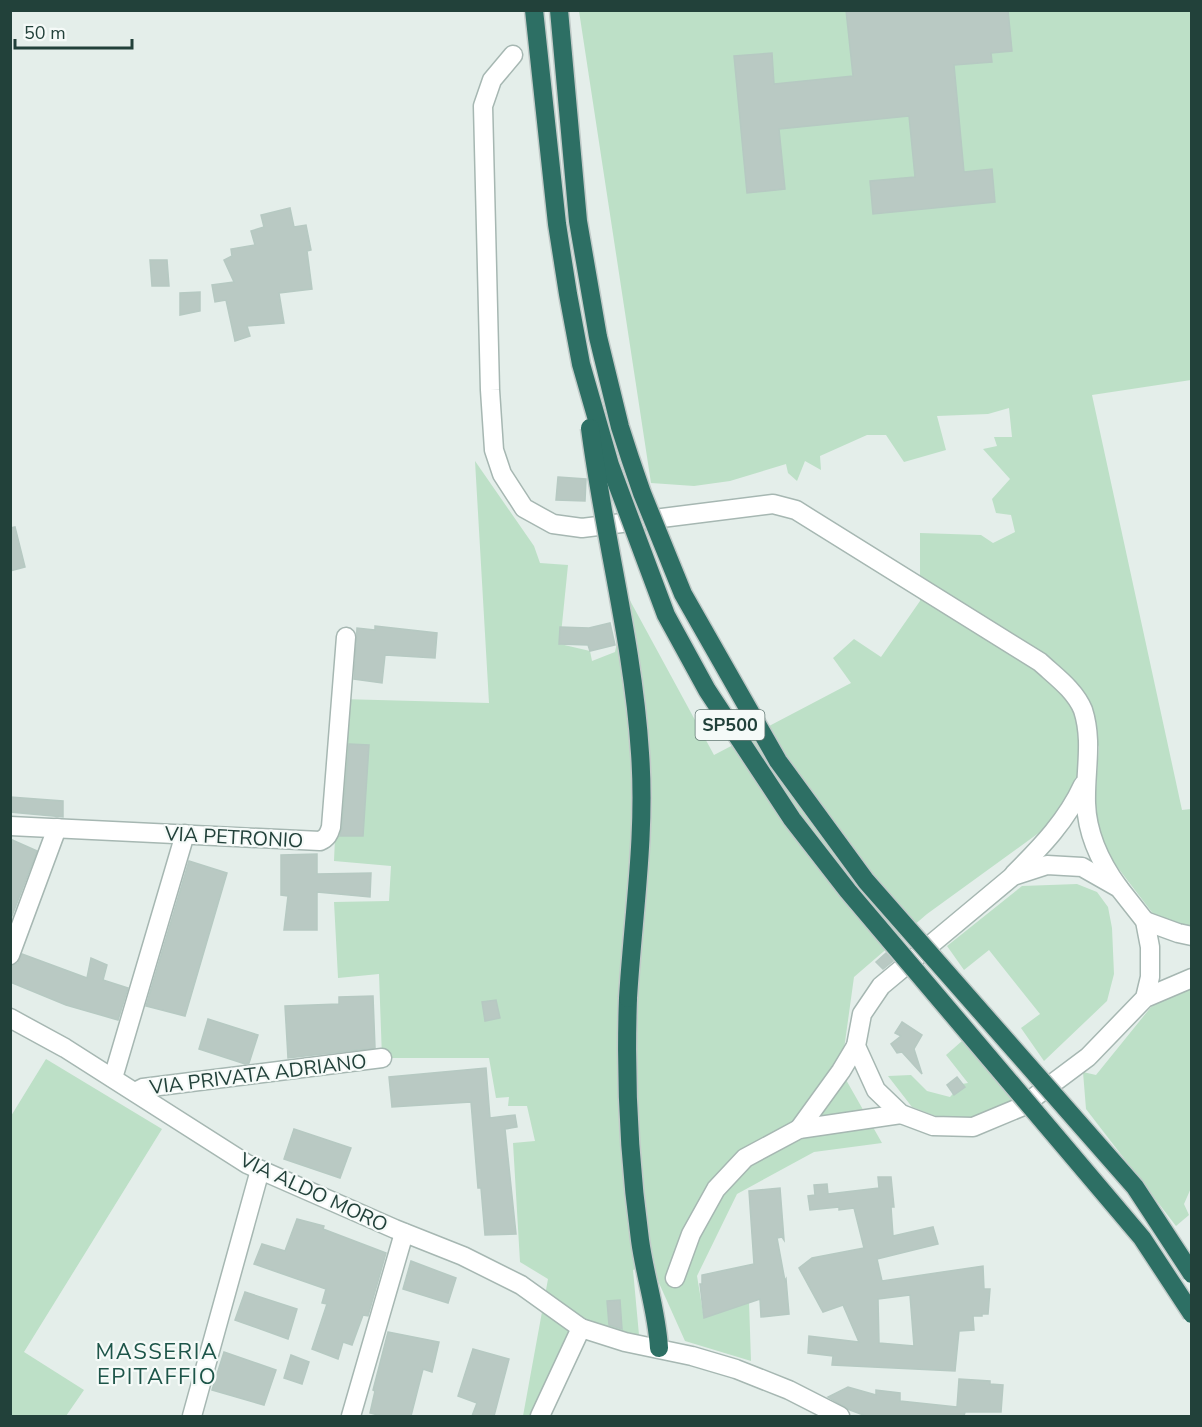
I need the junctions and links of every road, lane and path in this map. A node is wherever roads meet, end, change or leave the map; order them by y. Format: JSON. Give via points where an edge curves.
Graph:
{"nodes":[{"id":1,"x":534,"y":10,"type":"edge"},
{"id":2,"x":559,"y":10,"type":"edge"},
{"id":3,"x":513,"y":55,"type":"dead end"},
{"id":4,"x":581,"y":364,"type":"junction"},
{"id":5,"x":346,"y":637,"type":"dead end"},
{"id":6,"x":1088,"y":775,"type":"junction"},
{"id":7,"x":10,"y":826,"type":"edge"},
{"id":8,"x":57,"y":828,"type":"junction"},
{"id":9,"x":184,"y":834,"type":"junction"},
{"id":10,"x":1013,"y":876,"type":"junction"},
{"id":11,"x":1119,"y":888,"type":"junction"},
{"id":12,"x":1145,"y":921,"type":"junction"},
{"id":13,"x":1191,"y":936,"type":"edge"},
{"id":14,"x":10,"y":955,"type":"edge"},
{"id":15,"x":1191,"y":978,"type":"edge"},
{"id":16,"x":1145,"y":998,"type":"junction"},
{"id":17,"x":10,"y":1018,"type":"edge"},
{"id":18,"x":856,"y":1046,"type":"junction"},
{"id":19,"x":381,"y":1058,"type":"dead end"},
{"id":20,"x":113,"y":1078,"type":"junction"},
{"id":21,"x":135,"y":1092,"type":"junction"},
{"id":22,"x":901,"y":1114,"type":"junction"},
{"id":23,"x":799,"y":1129,"type":"junction"},
{"id":24,"x":260,"y":1170,"type":"junction"},
{"id":25,"x":404,"y":1233,"type":"junction"},
{"id":26,"x":1191,"y":1274,"type":"edge"},
{"id":27,"x":675,"y":1278,"type":"dead end"},
{"id":28,"x":1191,"y":1314,"type":"edge"},
{"id":29,"x":581,"y":1328,"type":"junction"},
{"id":30,"x":659,"y":1348,"type":"junction"},
{"id":31,"x":192,"y":1416,"type":"edge"},
{"id":32,"x":351,"y":1416,"type":"edge"},
{"id":33,"x":540,"y":1416,"type":"edge"},
{"id":34,"x":840,"y":1416,"type":"edge"}],
"edges":[{"from":1,"to":4,"type":"highway","number":"SP500","bridge":true,"via":[[557,224]]},
{"from":2,"to":26,"type":"highway","number":"SP500","bridge":true,"via":[[578,221],[600,348],[620,428],[683,594],[778,761],[866,881],[1135,1187]]},
{"from":3,"to":6,"type":"street","via":[[492,80],[483,106],[494,450],[502,474],[524,508],[553,524],[582,528],[773,504],[796,510],[1040,662],[1070,689],[1082,709],[1089,737]]},
{"from":4,"to":28,"type":"highway","number":"SP500","bridge":true,"via":[[610,465],[666,615],[707,690],[792,819],[1142,1238]]},
{"from":4,"to":30,"type":"highway","bridge":true,"via":[[628,648],[640,753],[641,834],[628,998],[628,1139],[640,1244]]},
{"from":5,"to":9,"type":"street","name":"VIA PETRONIO","via":[[329,834],[320,841]]},
{"from":6,"to":10,"type":"street","via":[[1060,825]]},
{"from":6,"to":11,"type":"street","via":[[1088,829],[1107,872]]},
{"from":7,"to":8,"type":"street","name":"VIA PETRONIO"},
{"from":8,"to":9,"type":"street","name":"VIA PETRONIO"},
{"from":8,"to":14,"type":"street"},
{"from":9,"to":20,"type":"street"},
{"from":10,"to":11,"type":"street","via":[[1047,865],[1082,867]]},
{"from":10,"to":18,"type":"street","via":[[881,986],[862,1014]]},
{"from":11,"to":12,"type":"street"},
{"from":12,"to":13,"type":"street"},
{"from":12,"to":16,"type":"street","via":[[1150,977]]},
{"from":15,"to":16,"type":"street"},
{"from":16,"to":22,"type":"street","via":[[1088,1057],[1021,1107],[973,1127],[933,1126]]},
{"from":17,"to":20,"type":"street","name":"VIA ALDO MORO"},
{"from":18,"to":22,"type":"street","via":[[876,1090]]},
{"from":18,"to":23,"type":"street"},
{"from":19,"to":21,"type":"street","name":"VIA PRIVATA ADRIANO","via":[[149,1087]]},
{"from":20,"to":21,"type":"street","name":"VIA ALDO MORO"},
{"from":21,"to":24,"type":"street","name":"VIA ALDO MORO"},
{"from":22,"to":23,"type":"street"},
{"from":23,"to":27,"type":"street","via":[[745,1158],[716,1189],[691,1234]]},
{"from":24,"to":25,"type":"street","name":"VIA ALDO MORO"},
{"from":24,"to":31,"type":"street"},
{"from":25,"to":29,"type":"street","name":"VIA ALDO MORO","via":[[521,1285]]},
{"from":25,"to":32,"type":"street"},
{"from":29,"to":30,"type":"street","name":"VIA ALDO MORO"},
{"from":29,"to":33,"type":"street"},
{"from":30,"to":34,"type":"street","name":"VIA ALDO MORO","via":[[736,1369]]}]}
